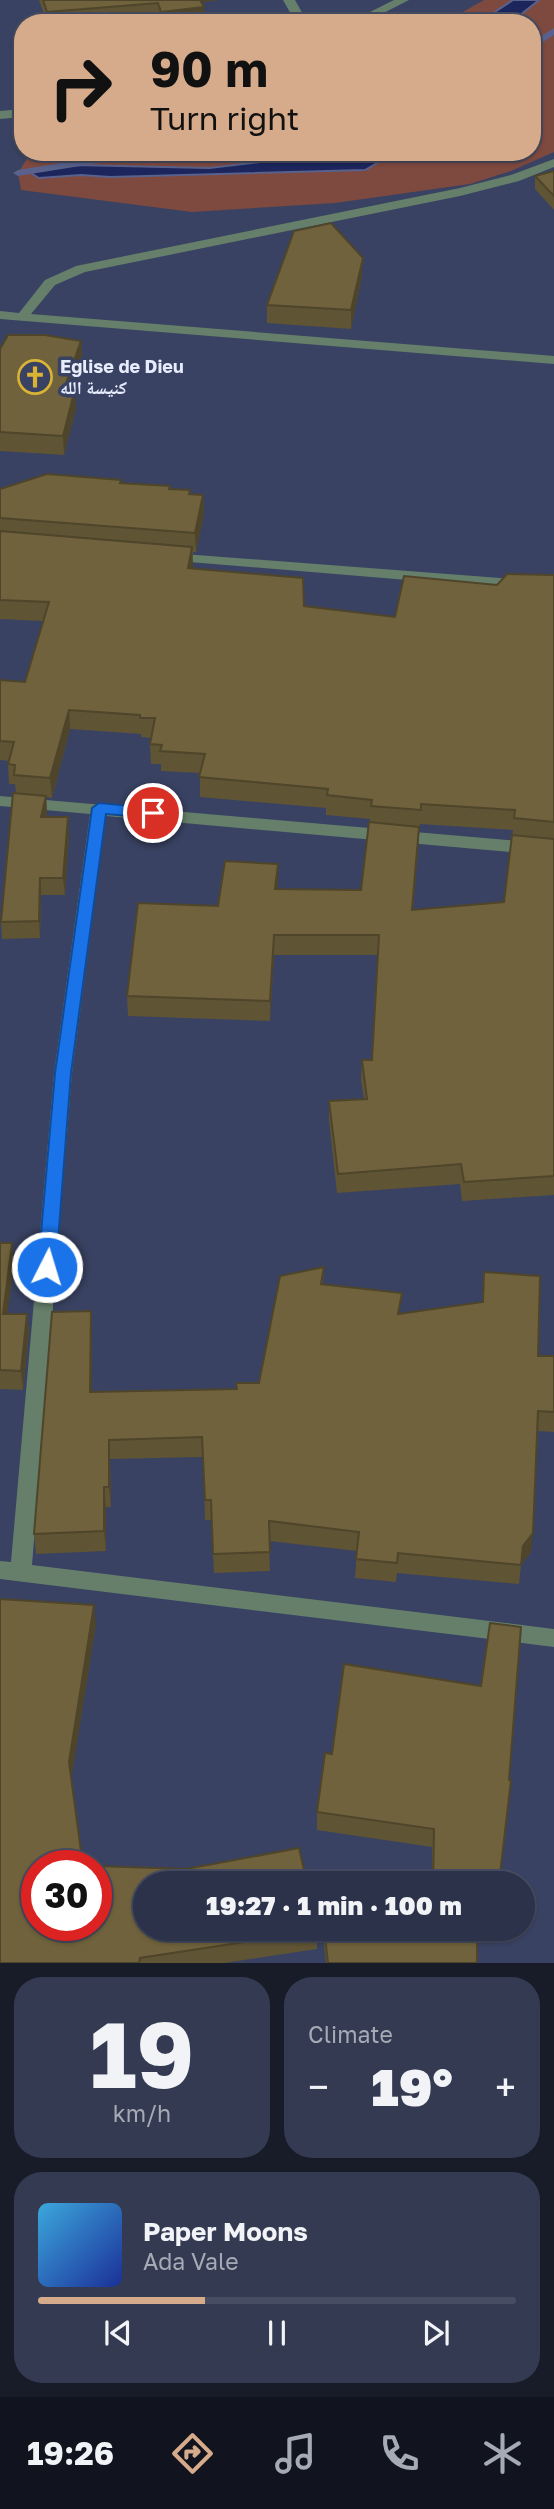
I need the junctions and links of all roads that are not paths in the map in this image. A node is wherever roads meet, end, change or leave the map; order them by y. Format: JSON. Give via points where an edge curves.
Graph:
{"nodes":[{"id":1,"x":403,"y":0,"type":"edge"},
{"id":2,"x":373,"y":14,"type":"edge"},
{"id":3,"x":554,"y":163,"type":"edge"},
{"id":4,"x":0,"y":315,"type":"edge"},
{"id":5,"x":23,"y":316,"type":"junction"},
{"id":6,"x":554,"y":360,"type":"edge"},
{"id":7,"x":154,"y":556,"type":"edge"},
{"id":8,"x":554,"y":587,"type":"edge"},
{"id":9,"x":0,"y":801,"type":"edge"},
{"id":10,"x":99,"y":808,"type":"junction"},
{"id":11,"x":554,"y":850,"type":"edge"},
{"id":12,"x":10,"y":1571,"type":"edge"},
{"id":13,"x":554,"y":1638,"type":"edge"}],
"edges":[{"from":1,"to":2,"type":"street"},
{"from":3,"to":5,"type":"street","via":[[460,192],[110,261],[51,281],[38,291]]},
{"from":4,"to":5,"type":"street"},
{"from":5,"to":6,"type":"street"},
{"from":7,"to":8,"type":"street"},
{"from":9,"to":10,"type":"street"},
{"from":10,"to":11,"type":"street"},
{"from":10,"to":12,"type":"street","via":[[63,1073]]},
{"from":12,"to":13,"type":"street"}]}
